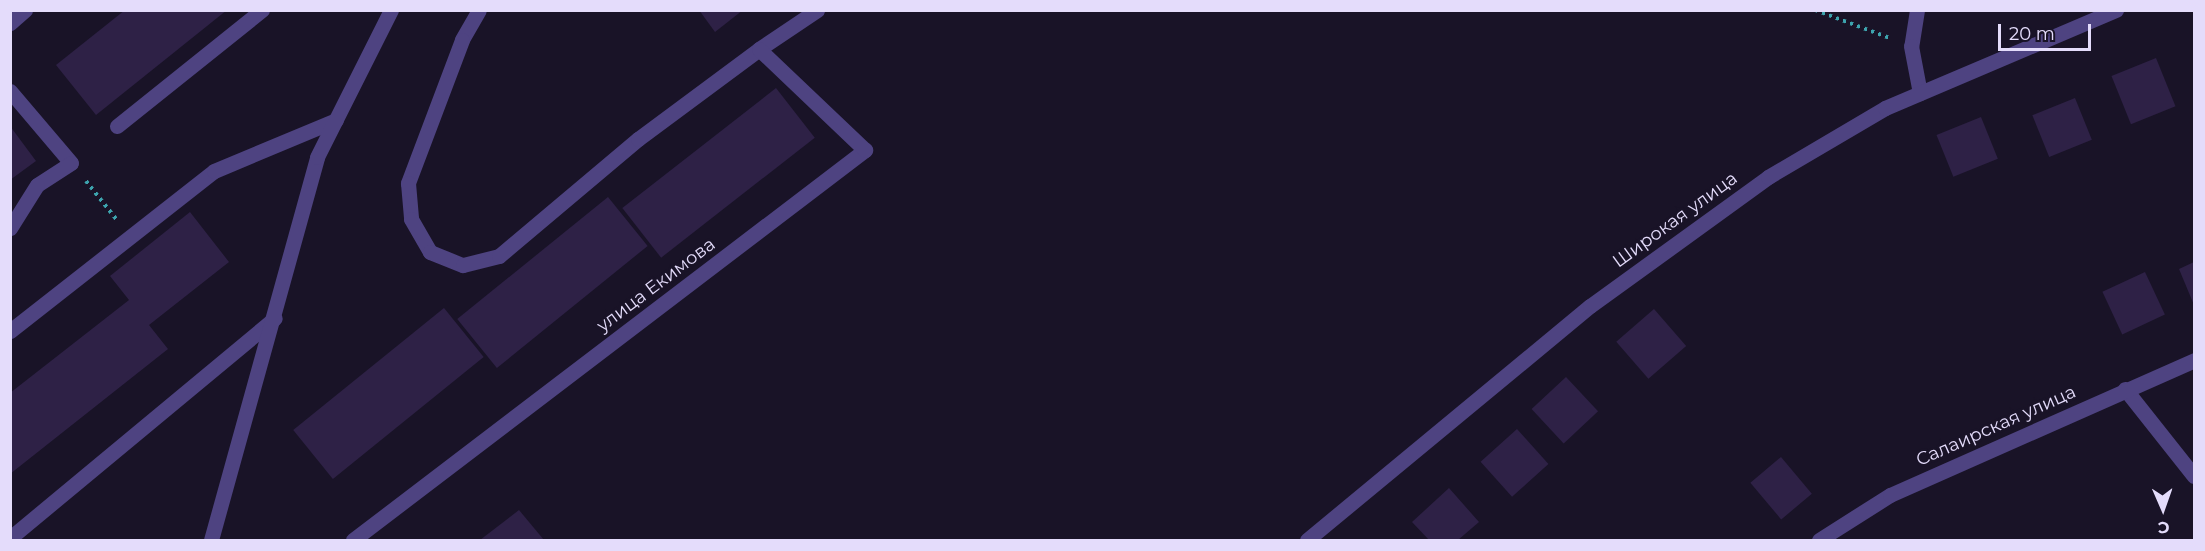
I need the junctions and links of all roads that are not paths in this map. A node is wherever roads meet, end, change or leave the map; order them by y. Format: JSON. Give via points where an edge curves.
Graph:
{"nodes":[{"id":1,"x":25,"y":10,"type":"edge"},
{"id":2,"x":262,"y":10,"type":"edge"},
{"id":3,"x":392,"y":10,"type":"edge"},
{"id":4,"x":479,"y":10,"type":"edge"},
{"id":5,"x":817,"y":10,"type":"edge"},
{"id":6,"x":1917,"y":10,"type":"edge"},
{"id":7,"x":2116,"y":10,"type":"edge"},
{"id":8,"x":10,"y":23,"type":"edge"},
{"id":9,"x":759,"y":49,"type":"junction"},
{"id":10,"x":10,"y":91,"type":"edge"},
{"id":11,"x":1920,"y":93,"type":"junction"},
{"id":12,"x":336,"y":120,"type":"junction"},
{"id":13,"x":117,"y":126,"type":"dead end"},
{"id":14,"x":10,"y":228,"type":"edge"},
{"id":15,"x":275,"y":318,"type":"junction"},
{"id":16,"x":10,"y":331,"type":"edge"},
{"id":17,"x":2194,"y":360,"type":"edge"},
{"id":18,"x":2125,"y":389,"type":"junction"},
{"id":19,"x":2194,"y":476,"type":"edge"},
{"id":20,"x":10,"y":538,"type":"edge"},
{"id":21,"x":211,"y":540,"type":"edge"},
{"id":22,"x":352,"y":540,"type":"edge"},
{"id":23,"x":1307,"y":540,"type":"edge"},
{"id":24,"x":1820,"y":540,"type":"edge"}],
"edges":[{"from":1,"to":8,"type":"street"},
{"from":2,"to":13,"type":"street"},
{"from":3,"to":12,"type":"street"},
{"from":4,"to":9,"type":"street","via":[[462,40],[408,183],[411,219],[430,252],[464,265],[499,256],[638,139]]},
{"from":5,"to":9,"type":"street"},
{"from":6,"to":11,"type":"street","via":[[1911,46]]},
{"from":7,"to":11,"type":"street","name":"Широкая улица"},
{"from":9,"to":22,"type":"street","name":"улица Екимова","via":[[865,150]]},
{"from":10,"to":14,"type":"street","via":[[71,163],[37,185]]},
{"from":11,"to":23,"type":"street","name":"Широкая улица","via":[[1885,108],[1768,177],[1590,306]]},
{"from":12,"to":15,"type":"street","via":[[317,157]]},
{"from":12,"to":16,"type":"street","via":[[214,171]]},
{"from":15,"to":20,"type":"street"},
{"from":15,"to":21,"type":"street"},
{"from":17,"to":18,"type":"street","name":"Салаирская улица"},
{"from":18,"to":19,"type":"street"},
{"from":18,"to":24,"type":"street","name":"Салаирская улица","via":[[1890,495]]}]}
